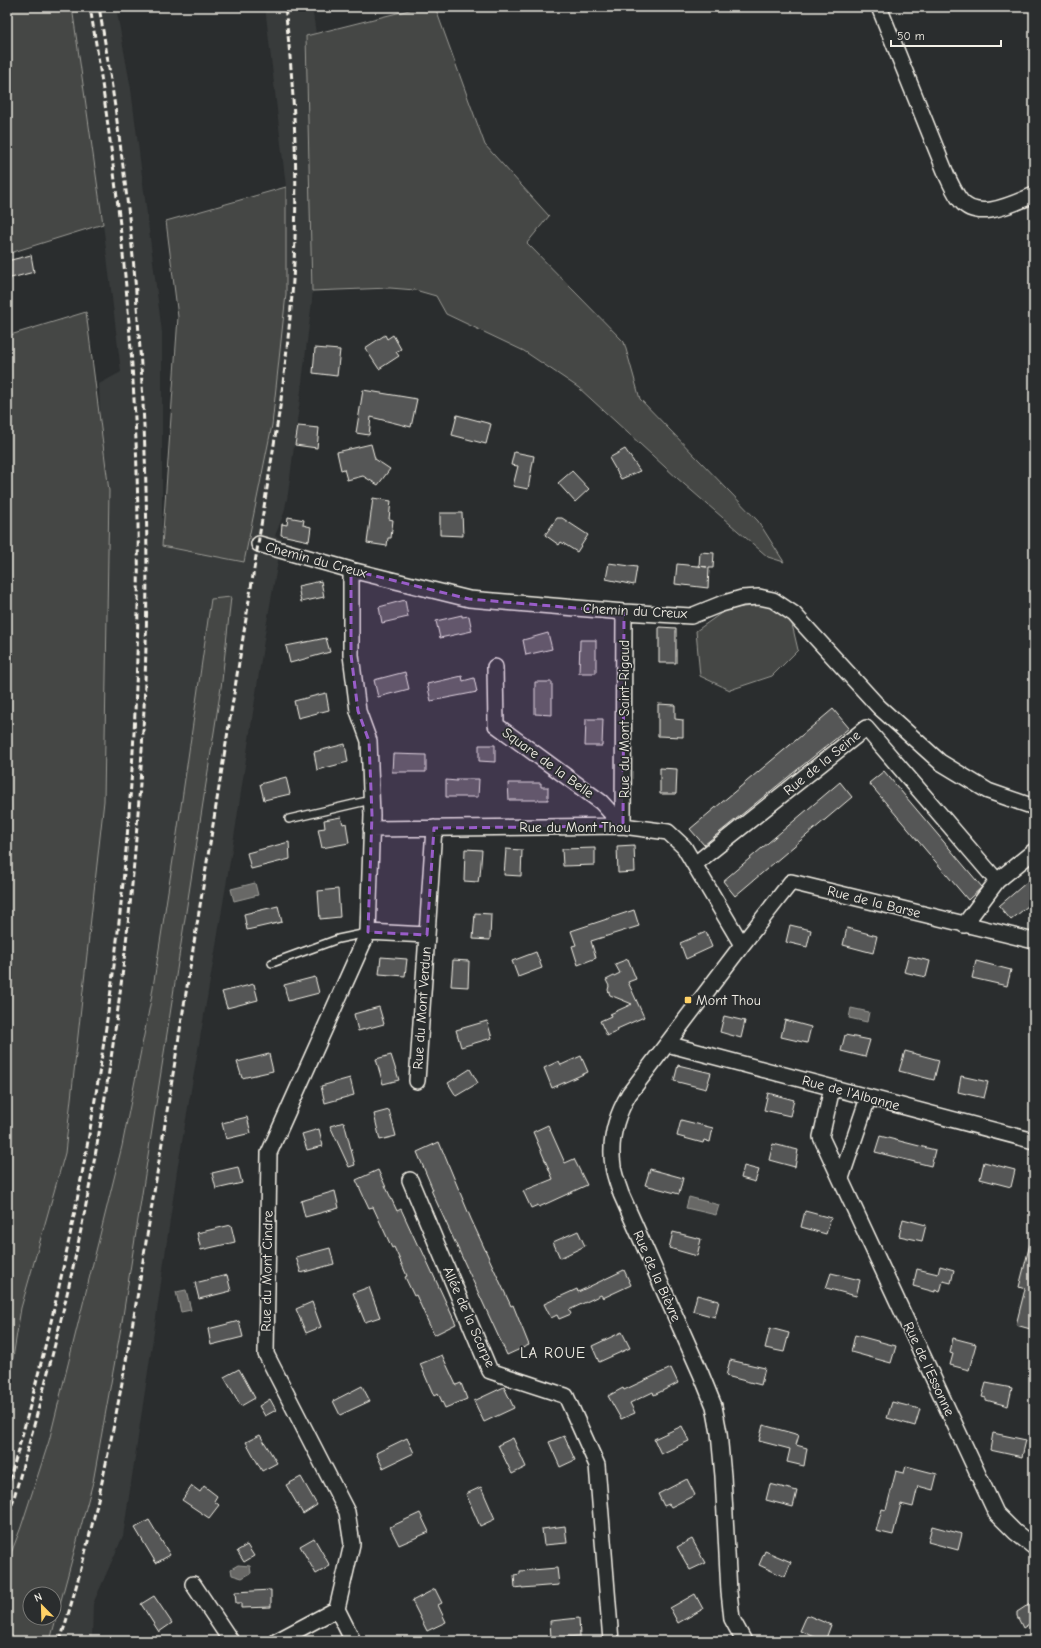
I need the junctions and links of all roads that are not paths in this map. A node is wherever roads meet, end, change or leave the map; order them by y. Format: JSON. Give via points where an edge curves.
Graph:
{"nodes":[{"id":1,"x":879,"y":7,"type":"edge"},
{"id":2,"x":1034,"y":195,"type":"edge"},
{"id":3,"x":259,"y":544,"type":"dead end"},
{"id":4,"x":351,"y":570,"type":"junction"},
{"id":5,"x":624,"y":612,"type":"junction"},
{"id":6,"x":495,"y":667,"type":"dead end"},
{"id":7,"x":371,"y":800,"type":"junction"},
{"id":8,"x":1034,"y":807,"type":"edge"},
{"id":9,"x":289,"y":819,"type":"dead end"},
{"id":10,"x":623,"y":826,"type":"junction"},
{"id":11,"x":434,"y":828,"type":"junction"},
{"id":12,"x":371,"y":829,"type":"junction"},
{"id":13,"x":1034,"y":850,"type":"edge"},
{"id":14,"x":695,"y":864,"type":"junction"},
{"id":15,"x":997,"y":881,"type":"junction"},
{"id":16,"x":964,"y":925,"type":"junction"},
{"id":17,"x":368,"y":932,"type":"junction"},
{"id":18,"x":427,"y":935,"type":"junction"},
{"id":19,"x":1034,"y":941,"type":"edge"},
{"id":20,"x":742,"y":945,"type":"junction"},
{"id":21,"x":272,"y":964,"type":"dead end"},
{"id":22,"x":667,"y":1044,"type":"junction"},
{"id":23,"x":417,"y":1081,"type":"dead end"},
{"id":24,"x":832,"y":1088,"type":"junction"},
{"id":25,"x":868,"y":1098,"type":"junction"},
{"id":26,"x":1034,"y":1141,"type":"edge"},
{"id":27,"x":841,"y":1178,"type":"junction"},
{"id":28,"x":410,"y":1180,"type":"dead end"},
{"id":29,"x":1034,"y":1547,"type":"edge"},
{"id":30,"x":193,"y":1584,"type":"dead end"},
{"id":31,"x":337,"y":1609,"type":"junction"},
{"id":32,"x":231,"y":1641,"type":"edge"},
{"id":33,"x":277,"y":1641,"type":"edge"},
{"id":34,"x":353,"y":1641,"type":"edge"},
{"id":35,"x":611,"y":1641,"type":"edge"},
{"id":36,"x":744,"y":1641,"type":"edge"}],
"edges":[{"from":1,"to":2,"type":"street","via":[[947,176],[961,202],[975,210],[996,210]]},
{"from":3,"to":4,"type":"street","name":"Chemin du Creux"},
{"from":4,"to":5,"type":"street","name":"Chemin du Creux","via":[[469,598]]},
{"from":4,"to":7,"type":"street","name":"Rue du Mont Cindre","via":[[351,655],[358,711],[369,741]]},
{"from":5,"to":8,"type":"street","name":"Chemin du Creux","via":[[691,616],[742,598],[759,597],[773,600],[794,614],[879,707],[940,762],[988,791]]},
{"from":5,"to":10,"type":"street","name":"Rue du Mont Saint-Rigaud"},
{"from":6,"to":10,"type":"street","name":"Square de la Belle","via":[[496,725],[601,802]]},
{"from":7,"to":9,"type":"lane"},
{"from":7,"to":12,"type":"street","name":"Rue du Mont Cindre"},
{"from":10,"to":11,"type":"street","name":"Rue du Mont Thou"},
{"from":10,"to":14,"type":"street","name":"Rue du Mont Thou","via":[[668,832],[684,847]]},
{"from":11,"to":12,"type":"street","name":"Rue du Mont Thou"},
{"from":11,"to":18,"type":"street","name":"Rue du Mont Verdun"},
{"from":12,"to":17,"type":"street","name":"Rue du Mont Cindre"},
{"from":13,"to":15,"type":"street"},
{"from":14,"to":15,"type":"street","name":"Rue de la Seine","via":[[866,728]]},
{"from":14,"to":20,"type":"street","name":"Rue du Mont Thou"},
{"from":15,"to":16,"type":"street"},
{"from":16,"to":19,"type":"street","name":"Rue de la Barse"},
{"from":16,"to":20,"type":"street","name":"Rue de la Barse","via":[[791,882]]},
{"from":17,"to":18,"type":"street"},
{"from":17,"to":21,"type":"lane","via":[[338,939]]},
{"from":17,"to":31,"type":"street","name":"Rue du Mont Cindre","via":[[269,1153],[266,1354],[347,1512],[352,1544]]},
{"from":18,"to":23,"type":"street","name":"Rue du Mont Verdun"},
{"from":20,"to":22,"type":"street","name":"Rue de la Bièvre"},
{"from":22,"to":24,"type":"street","name":"Rue de l'Albanne"},
{"from":22,"to":36,"type":"street","name":"Rue de la Bièvre","via":[[620,1109],[614,1126],[613,1167],[621,1194],[714,1406],[723,1476],[732,1619]]},
{"from":24,"to":25,"type":"street","name":"Rue de l'Albanne"},
{"from":24,"to":27,"type":"street","name":"Rue de l'Essonne","via":[[822,1137]]},
{"from":25,"to":26,"type":"street","name":"Rue de l'Albanne"},
{"from":25,"to":27,"type":"street"},
{"from":27,"to":29,"type":"street","name":"Rue de l'Essonne","via":[[996,1513]]},
{"from":28,"to":35,"type":"street","name":"Allée de la Scarpe","via":[[490,1371],[566,1396],[591,1450],[597,1465]]},
{"from":30,"to":32,"type":"street"},
{"from":31,"to":33,"type":"street"},
{"from":31,"to":34,"type":"street"}]}
